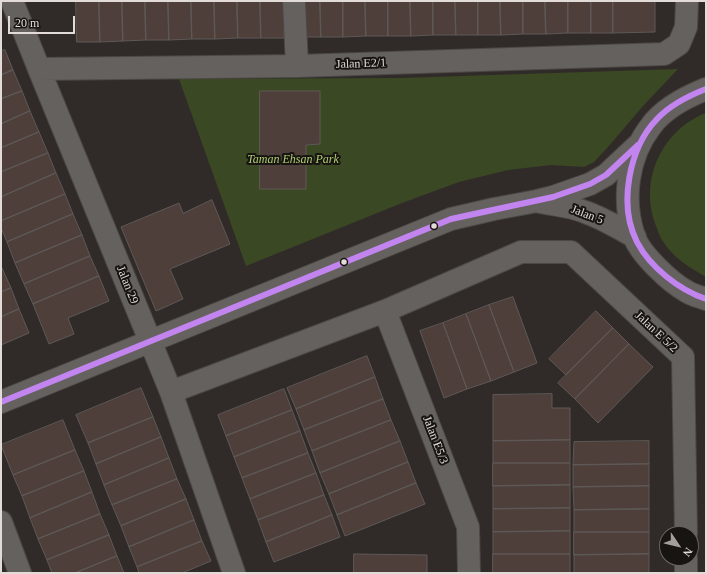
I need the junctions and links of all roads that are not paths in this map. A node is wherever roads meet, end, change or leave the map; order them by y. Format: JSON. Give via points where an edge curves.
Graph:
{"nodes":[{"id":1,"x":294,"y":1,"type":"edge"},
{"id":2,"x":687,"y":1,"type":"edge"},
{"id":3,"x":10,"y":12,"type":"edge"},
{"id":4,"x":297,"y":66,"type":"junction"},
{"id":5,"x":39,"y":69,"type":"junction"},
{"id":6,"x":706,"y":76,"type":"edge"},
{"id":7,"x":706,"y":89,"type":"edge"},
{"id":8,"x":680,"y":100,"type":"junction"},
{"id":9,"x":638,"y":145,"type":"junction"},
{"id":10,"x":537,"y":202,"type":"junction"},
{"id":11,"x":634,"y":237,"type":"junction"},
{"id":12,"x":696,"y":295,"type":"edge"},
{"id":13,"x":385,"y":311,"type":"junction"},
{"id":14,"x":706,"y":315,"type":"edge"},
{"id":15,"x":150,"y":342,"type":"junction"},
{"id":16,"x":171,"y":392,"type":"junction"},
{"id":17,"x":1,"y":402,"type":"edge"},
{"id":18,"x":1,"y":522,"type":"edge"},
{"id":19,"x":686,"y":526,"type":"edge"},
{"id":20,"x":20,"y":573,"type":"edge"},
{"id":21,"x":234,"y":573,"type":"edge"},
{"id":22,"x":469,"y":573,"type":"edge"}],
"edges":[{"from":1,"to":4,"type":"street"},
{"from":2,"to":4,"type":"street","name":"Jalan E2/1","via":[[686,27],[679,44],[664,54]]},
{"from":3,"to":5,"type":"street","name":"Jalan 29"},
{"from":4,"to":5,"type":"street","name":"Jalan E2/1"},
{"from":5,"to":15,"type":"street","name":"Jalan 29"},
{"from":6,"to":8,"type":"street","via":[[698,90]]},
{"from":7,"to":8,"type":"street"},
{"from":8,"to":9,"type":"street","via":[[651,125]]},
{"from":9,"to":10,"type":"street","name":"Jalan 5","via":[[606,175],[590,184]]},
{"from":9,"to":11,"type":"street","via":[[627,194]]},
{"from":10,"to":11,"type":"street","name":"Jalan 5","via":[[584,211],[602,218]]},
{"from":10,"to":15,"type":"street","name":"Jalan 5","via":[[451,219]]},
{"from":11,"to":12,"type":"street","via":[[666,277]]},
{"from":12,"to":14,"type":"street"},
{"from":13,"to":16,"type":"street"},
{"from":13,"to":19,"type":"street","name":"Jalan E 5/2","via":[[521,252],[571,252],[683,357]]},
{"from":13,"to":22,"type":"street","name":"Jalan E5/3","via":[[468,527]]},
{"from":15,"to":16,"type":"street","name":"Jalan 29"},
{"from":15,"to":17,"type":"street","name":"Jalan 5"},
{"from":16,"to":21,"type":"street","name":"Jalan 29"},
{"from":18,"to":20,"type":"street"}]}
